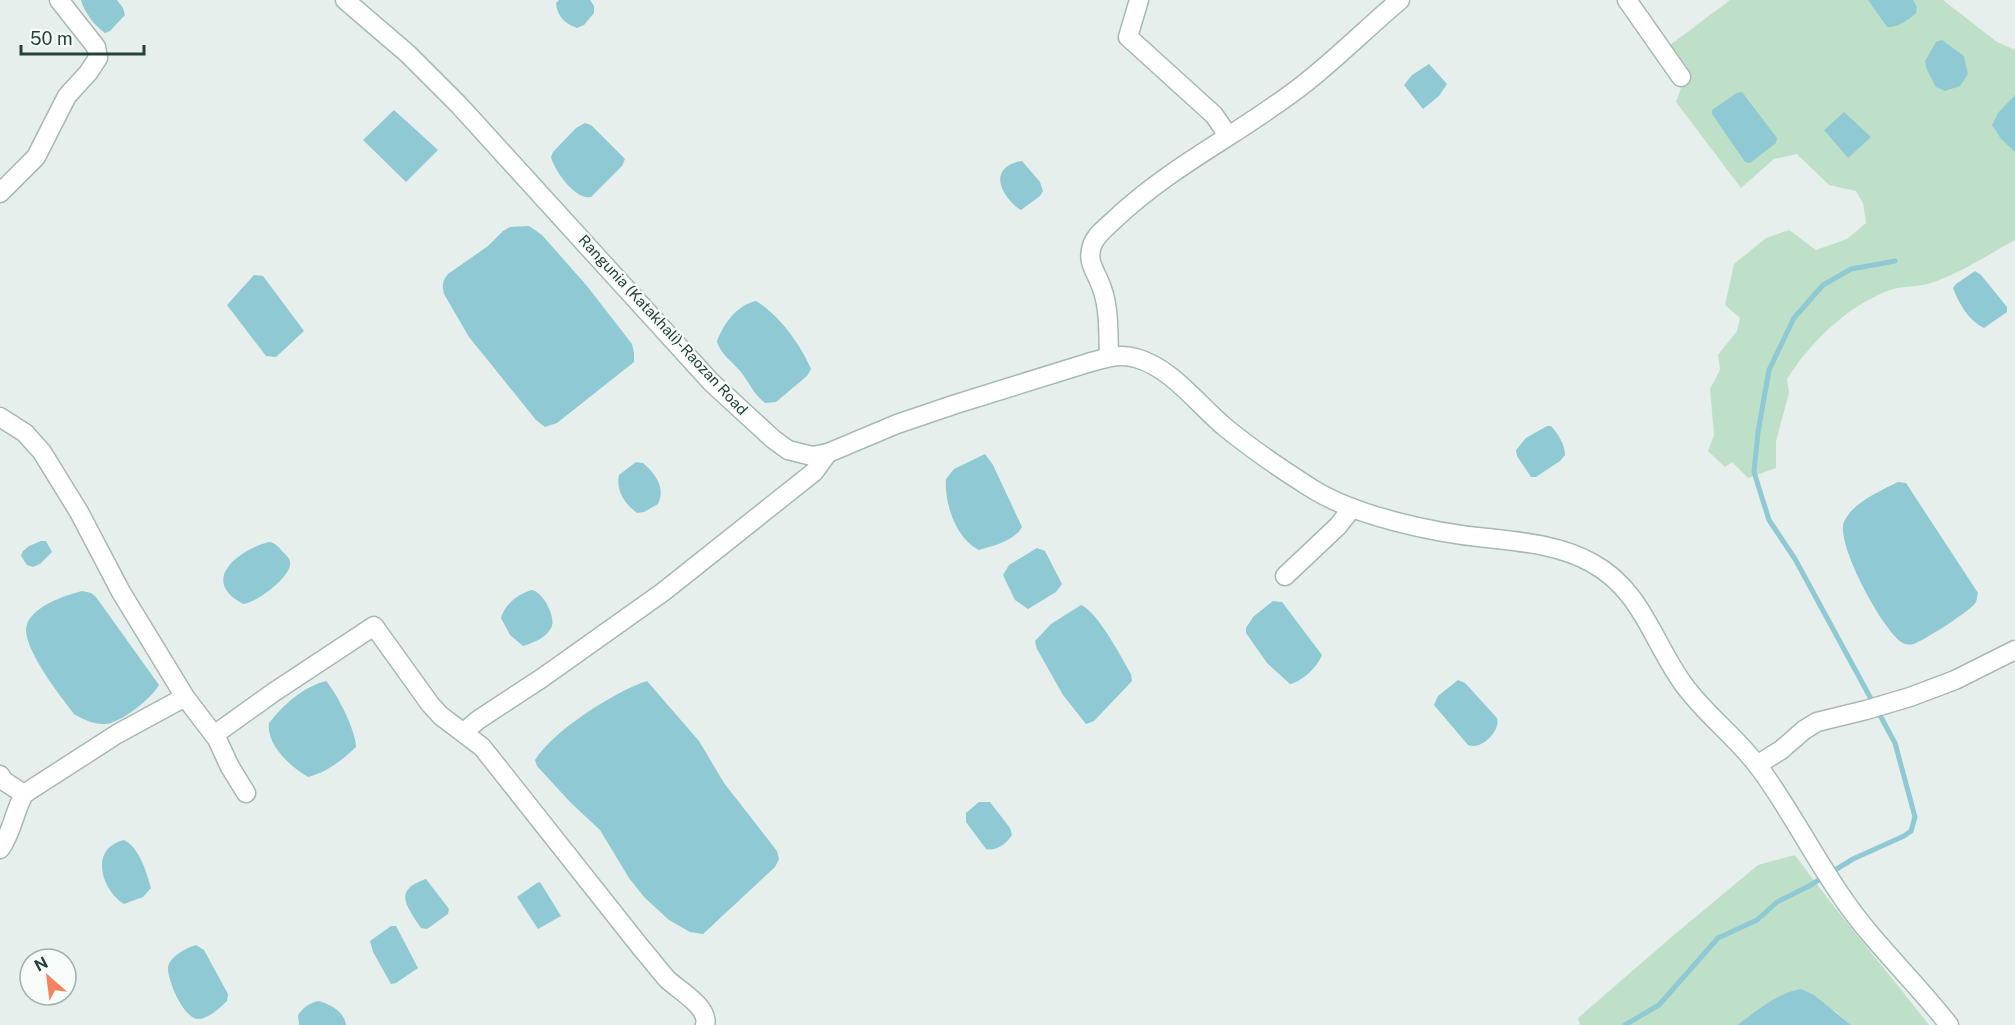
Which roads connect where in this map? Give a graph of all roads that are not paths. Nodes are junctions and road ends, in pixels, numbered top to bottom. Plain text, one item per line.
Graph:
1 (59, 0) edge
2 (345, 0) edge
3 (1139, 0) edge
4 (1400, 0) edge
5 (1627, 0) edge
6 (1681, 77) dead end
7 (1226, 136) junction
8 (0, 193) edge
9 (1110, 357) junction
10 (0, 417) edge
11 (828, 453) junction
12 (1352, 508) junction
13 (1285, 576) dead end
14 (2015, 650) edge
15 (184, 697) junction
16 (464, 732) junction
17 (214, 735) junction
18 (1757, 765) junction
19 (0, 775) edge
20 (246, 793) dead end
21 (24, 794) junction
22 (0, 849) edge
23 (705, 1025) edge
24 (1949, 1025) edge

1 - 8 street
2 - 11 street, Rangunia (Katakhali)-Raozan Road
3 - 7 street
4 - 7 street
5 - 6 street
7 - 9 street
9 - 11 street, Rangunia (Katakhali)-Raozan Road
9 - 12 street, Rangunia (Katakhali)-Raozan Road
10 - 15 street
11 - 16 street
12 - 13 street
12 - 18 street, Rangunia (Katakhali)-Raozan Road
14 - 18 street
15 - 17 street
15 - 21 street
16 - 17 street
16 - 23 street
17 - 20 street
18 - 24 street, Rangunia (Katakhali)-Raozan Road
19 - 21 street
21 - 22 street

